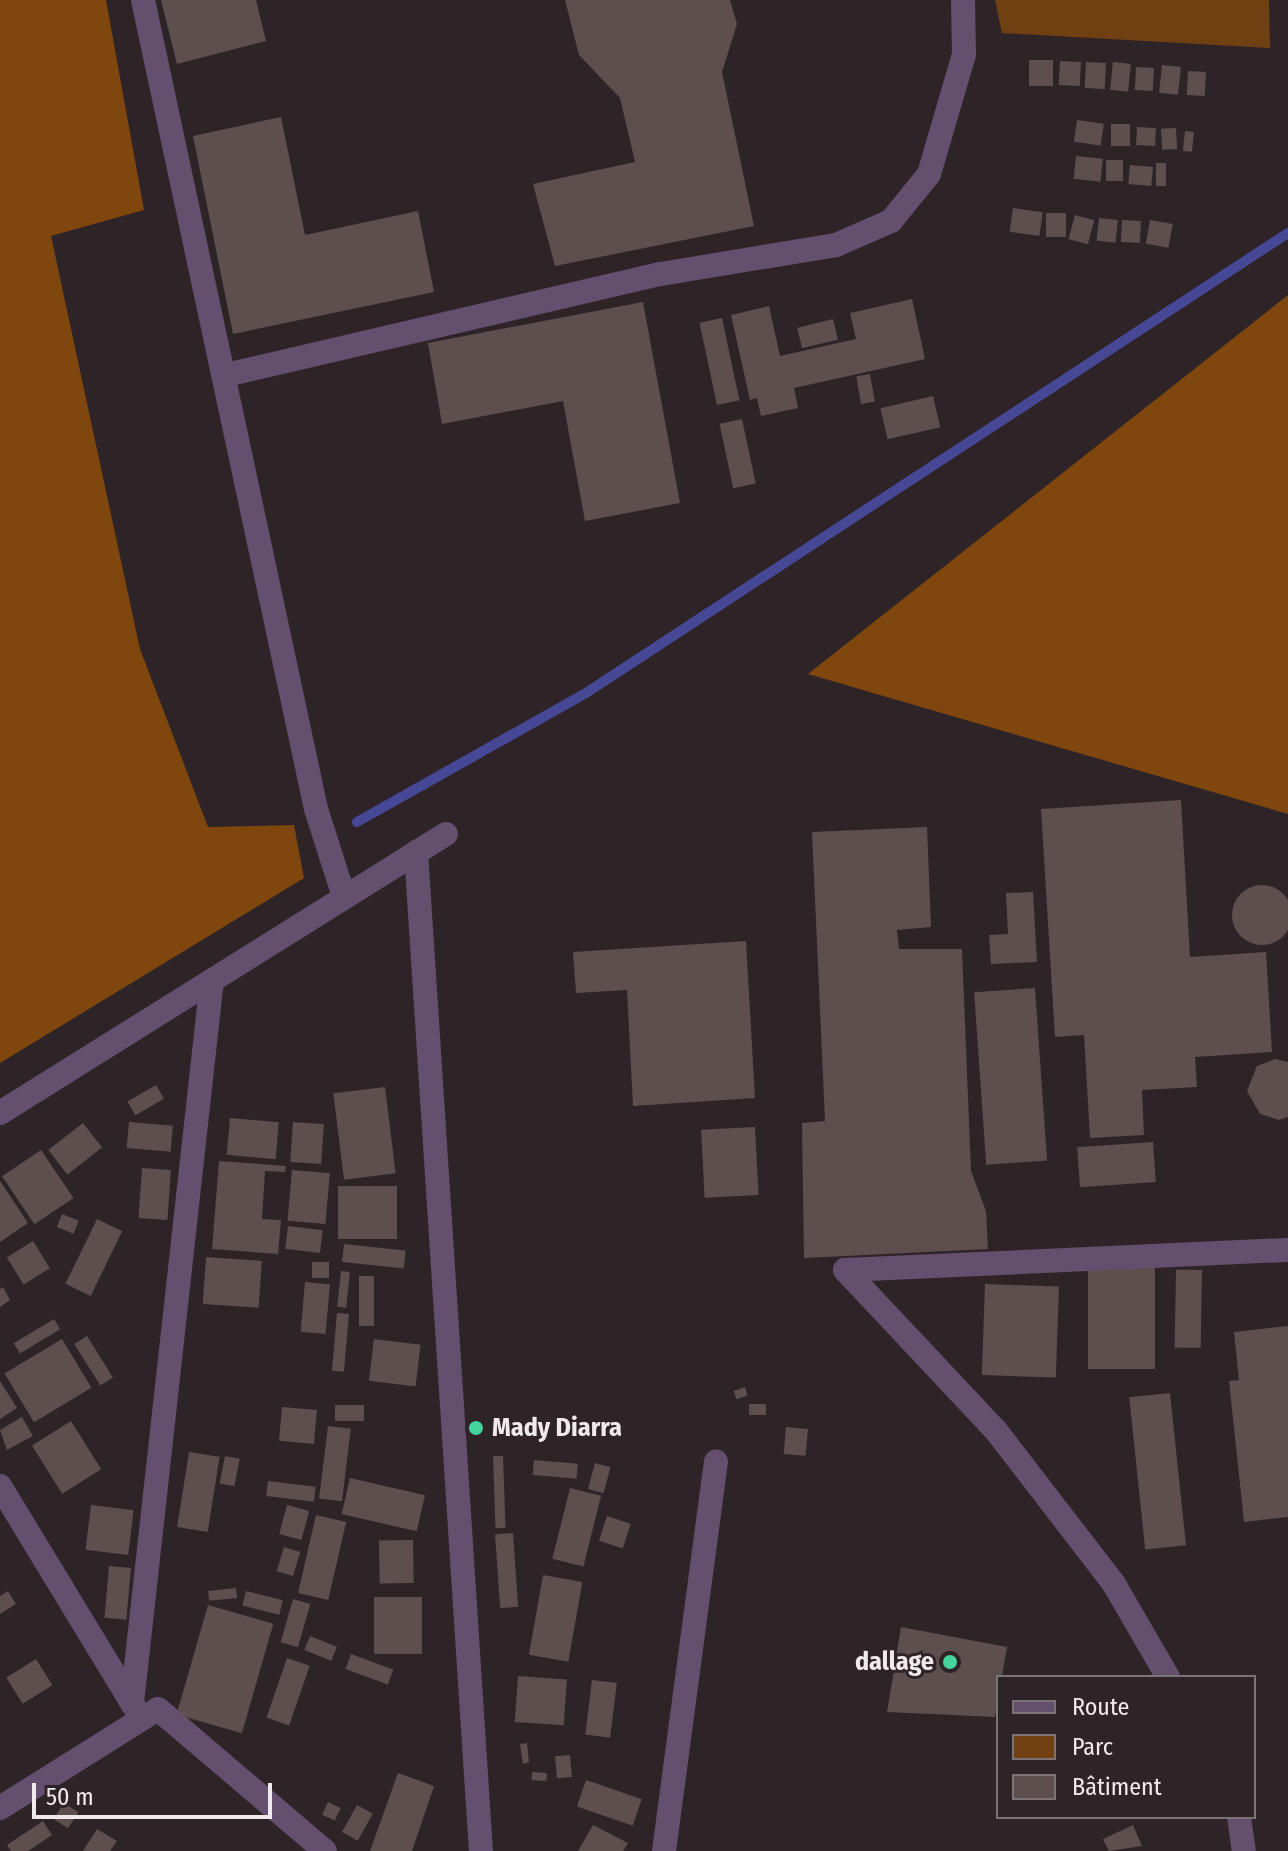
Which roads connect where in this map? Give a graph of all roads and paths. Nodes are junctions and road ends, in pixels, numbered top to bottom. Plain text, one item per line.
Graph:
1 (143, 0) edge
2 (963, 0) edge
3 (226, 375) junction
4 (446, 834) dead end
5 (416, 852) junction
6 (344, 897) junction
7 (212, 980) junction
8 (0, 1113) edge
9 (1288, 1250) edge
10 (716, 1461) dead end
11 (0, 1486) edge
12 (1167, 1675) edge
13 (137, 1711) junction
14 (0, 1808) edge
15 (1239, 1819) edge
16 (325, 1851) edge
17 (481, 1851) edge
18 (664, 1851) edge
19 (1244, 1851) edge

1 - 3 street
2 - 3 street
3 - 6 street
4 - 5 street
5 - 6 street
5 - 17 street
6 - 7 street
7 - 8 street
7 - 13 street
9 - 12 street
10 - 18 street
11 - 13 street
13 - 14 street
13 - 16 street
15 - 19 street

